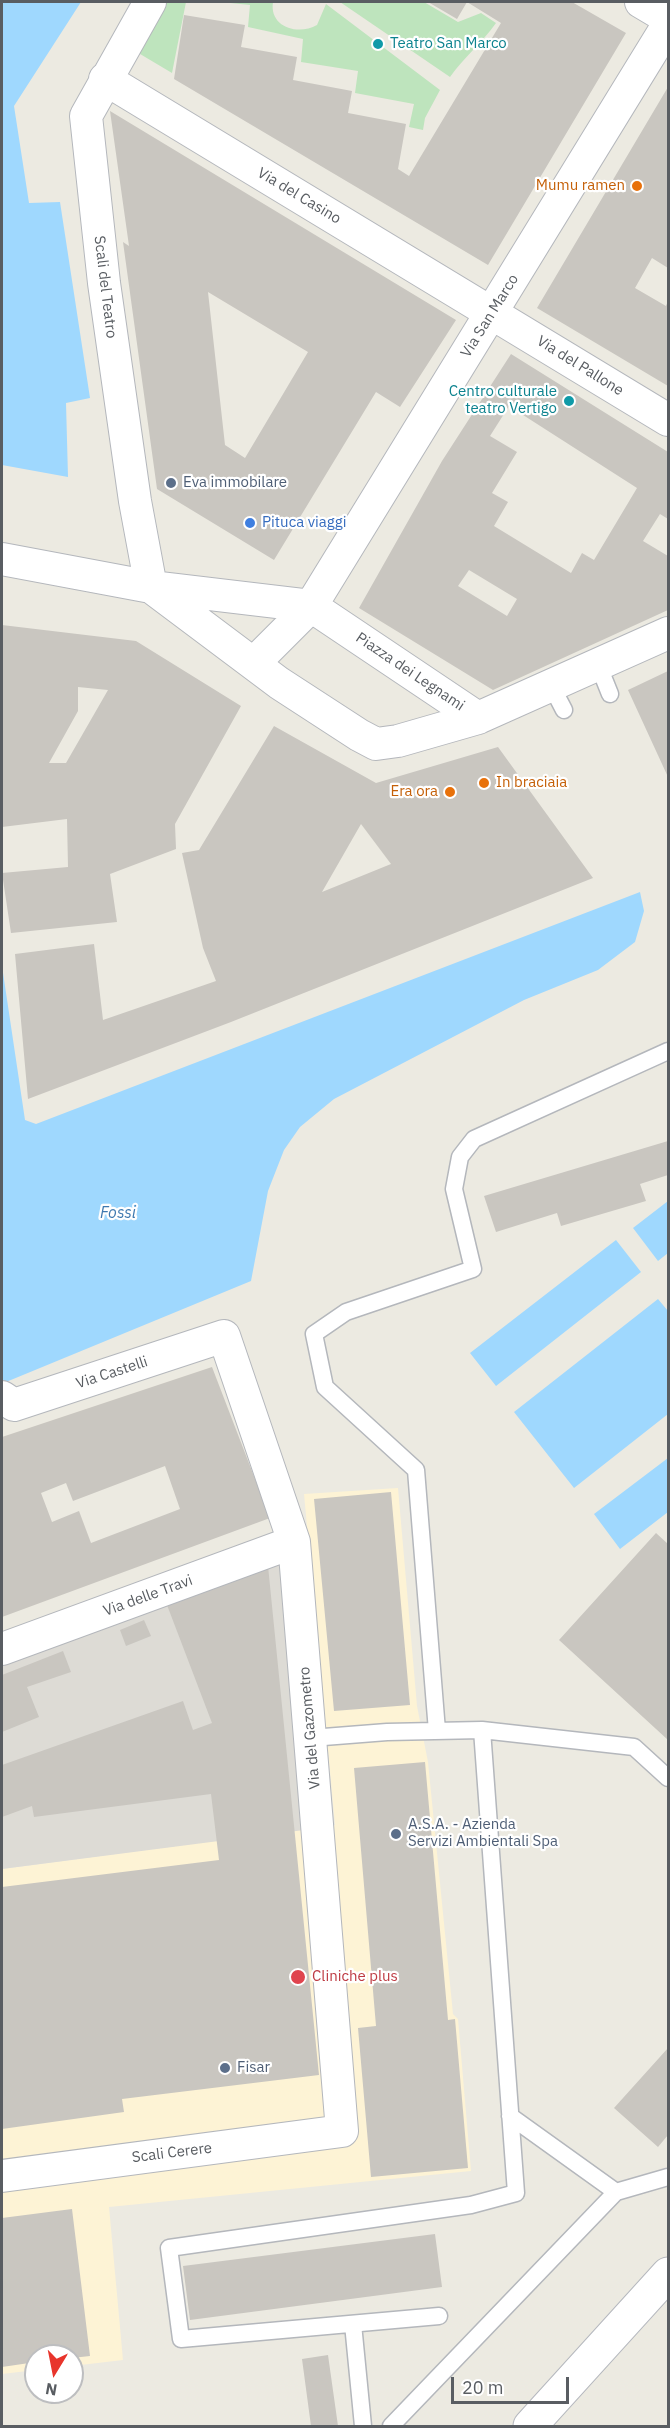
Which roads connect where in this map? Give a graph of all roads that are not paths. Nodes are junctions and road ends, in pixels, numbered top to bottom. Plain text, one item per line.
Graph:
1 (150, 2) edge
2 (641, 2) edge
3 (669, 18) edge
4 (669, 25) edge
5 (105, 79) junction
6 (492, 312) junction
7 (669, 420) edge
8 (2, 559) edge
9 (151, 587) junction
10 (311, 606) junction
11 (669, 633) edge
12 (254, 663) junction
13 (598, 664) junction
14 (610, 694) dead end
15 (478, 718) junction
16 (669, 1051) edge
17 (224, 1336) joint
18 (6, 1403) edge
19 (294, 1542) junction
20 (2, 1649) edge
21 (482, 1730) junction
22 (437, 1731) junction
23 (311, 1738) junction
24 (669, 1778) edge
25 (510, 2116) junction
26 (342, 2131) joint
27 (2, 2176) edge
28 (669, 2176) edge
29 (616, 2192) junction
30 (669, 2274) edge
31 (439, 2316) dead end
32 (353, 2324) junction
33 (363, 2427) edge
34 (391, 2427) edge
35 (530, 2427) edge

1 - 5 street, Scali del Teatro
2 - 3 street
4 - 6 street, Via San Marco
5 - 6 street, Via del Casino
5 - 9 street, Scali del Teatro
6 - 7 street, Via del Pallone
6 - 10 street, Via San Marco
8 - 9 street, Piazza dei Legnami
9 - 10 street, Piazza dei Legnami
9 - 12 street, Piazza dei Legnami
10 - 12 street
10 - 15 street, Piazza dei Legnami
11 - 13 street
12 - 15 street, Piazza dei Legnami
13 - 14 lane
13 - 15 street
16 - 22 lane
17 - 18 street, Via Castelli
17 - 19 street, Via del Gazometro
19 - 20 street, Via delle Travi
19 - 23 street, Via del Gazometro
21 - 22 lane
21 - 24 lane
21 - 25 lane
22 - 23 lane
23 - 26 street, Via del Gazometro
25 - 29 lane
25 - 32 lane
26 - 27 street, Scali Cerere
28 - 29 lane
29 - 34 lane
30 - 35 main road
31 - 32 lane
32 - 33 lane

